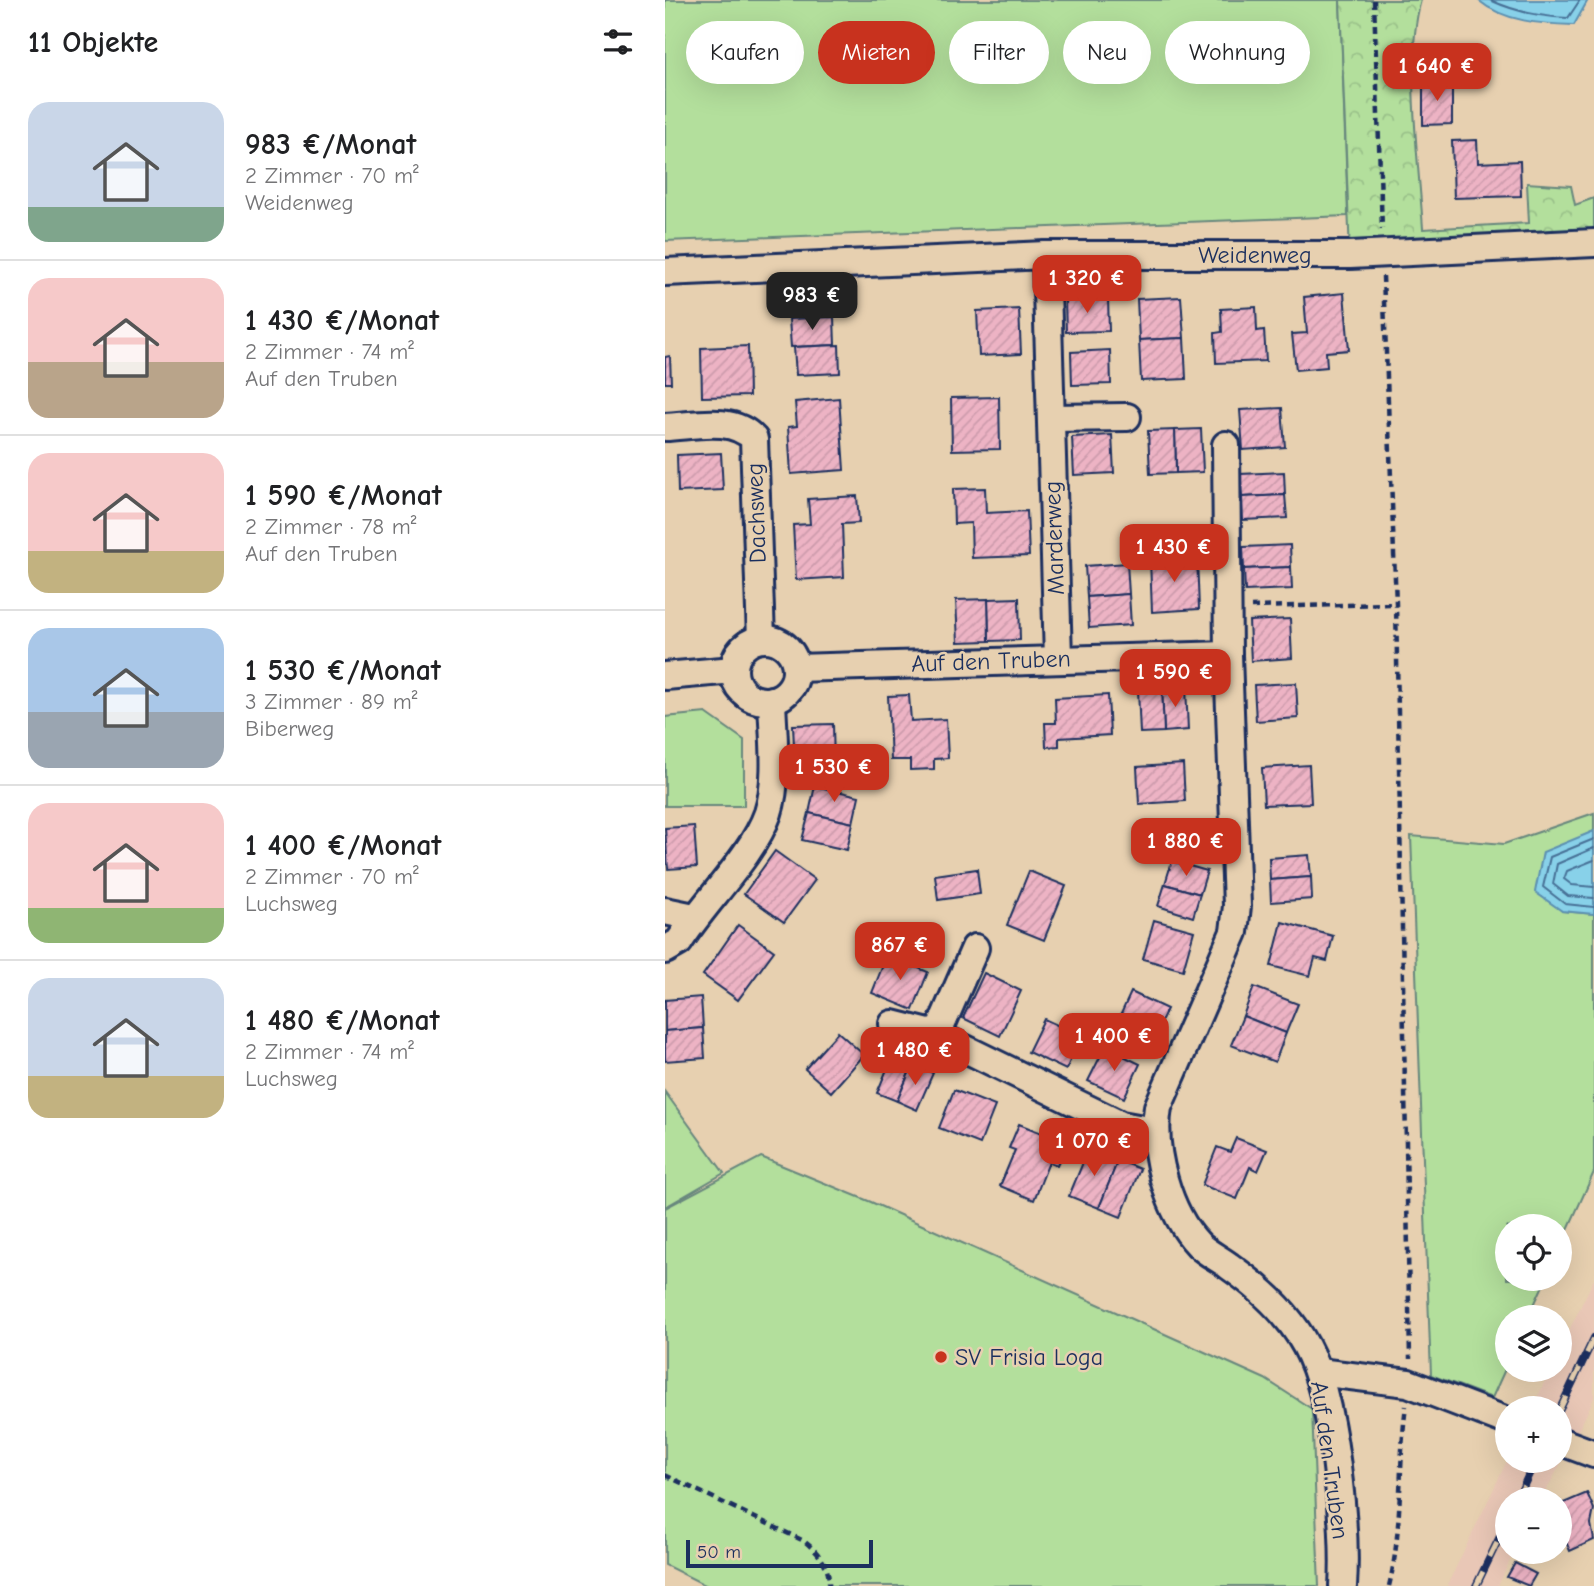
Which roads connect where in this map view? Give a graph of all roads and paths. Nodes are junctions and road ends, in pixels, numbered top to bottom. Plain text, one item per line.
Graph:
1 (1374, 0) edge
2 (1594, 243) edge
3 (1380, 254) junction
4 (1045, 256) junction
5 (665, 272) edge
6 (1127, 416) dead end
7 (1051, 418) junction
8 (665, 428) edge
9 (1226, 445) dead end
10 (1396, 604) junction
11 (1229, 608) junction
12 (761, 639) junction
13 (1227, 655) junction
14 (1058, 658) junction
15 (796, 668) junction
16 (734, 670) junction
17 (665, 676) edge
18 (772, 700) junction
19 (665, 911) edge
20 (694, 917) junction
21 (975, 948) dead end
22 (665, 950) edge
23 (893, 1024) dead end
24 (937, 1035) junction
25 (1154, 1131) junction
26 (1318, 1372) junction
27 (1408, 1383) junction
28 (1495, 1416) edge
29 (1572, 1446) edge
30 (1594, 1454) edge
31 (665, 1475) edge
32 (829, 1586) edge
33 (1343, 1586) edge
34 (1389, 1586) edge

1 - 3 path
2 - 3 street, Weidenweg
3 - 4 street, Weidenweg
3 - 10 path
4 - 5 street, Weidenweg
4 - 7 street, Marderweg
6 - 7 street
7 - 14 street, Marderweg
8 - 12 street, Dachsweg
9 - 11 street, Auf den Truben
10 - 11 path
10 - 27 path
11 - 13 street, Auf den Truben
12 - 15 street
12 - 16 street
13 - 14 street, Auf den Truben
13 - 25 street, Auf den Truben
14 - 15 street, Auf den Truben
15 - 18 street
16 - 17 street
16 - 18 street
18 - 20 street
19 - 20 street
20 - 22 street
21 - 24 street
23 - 24 street
24 - 25 street
25 - 26 street, Auf den Truben
26 - 27 street
26 - 33 street, Auf den Truben
27 - 28 street
27 - 34 path
29 - 30 street
31 - 32 path

